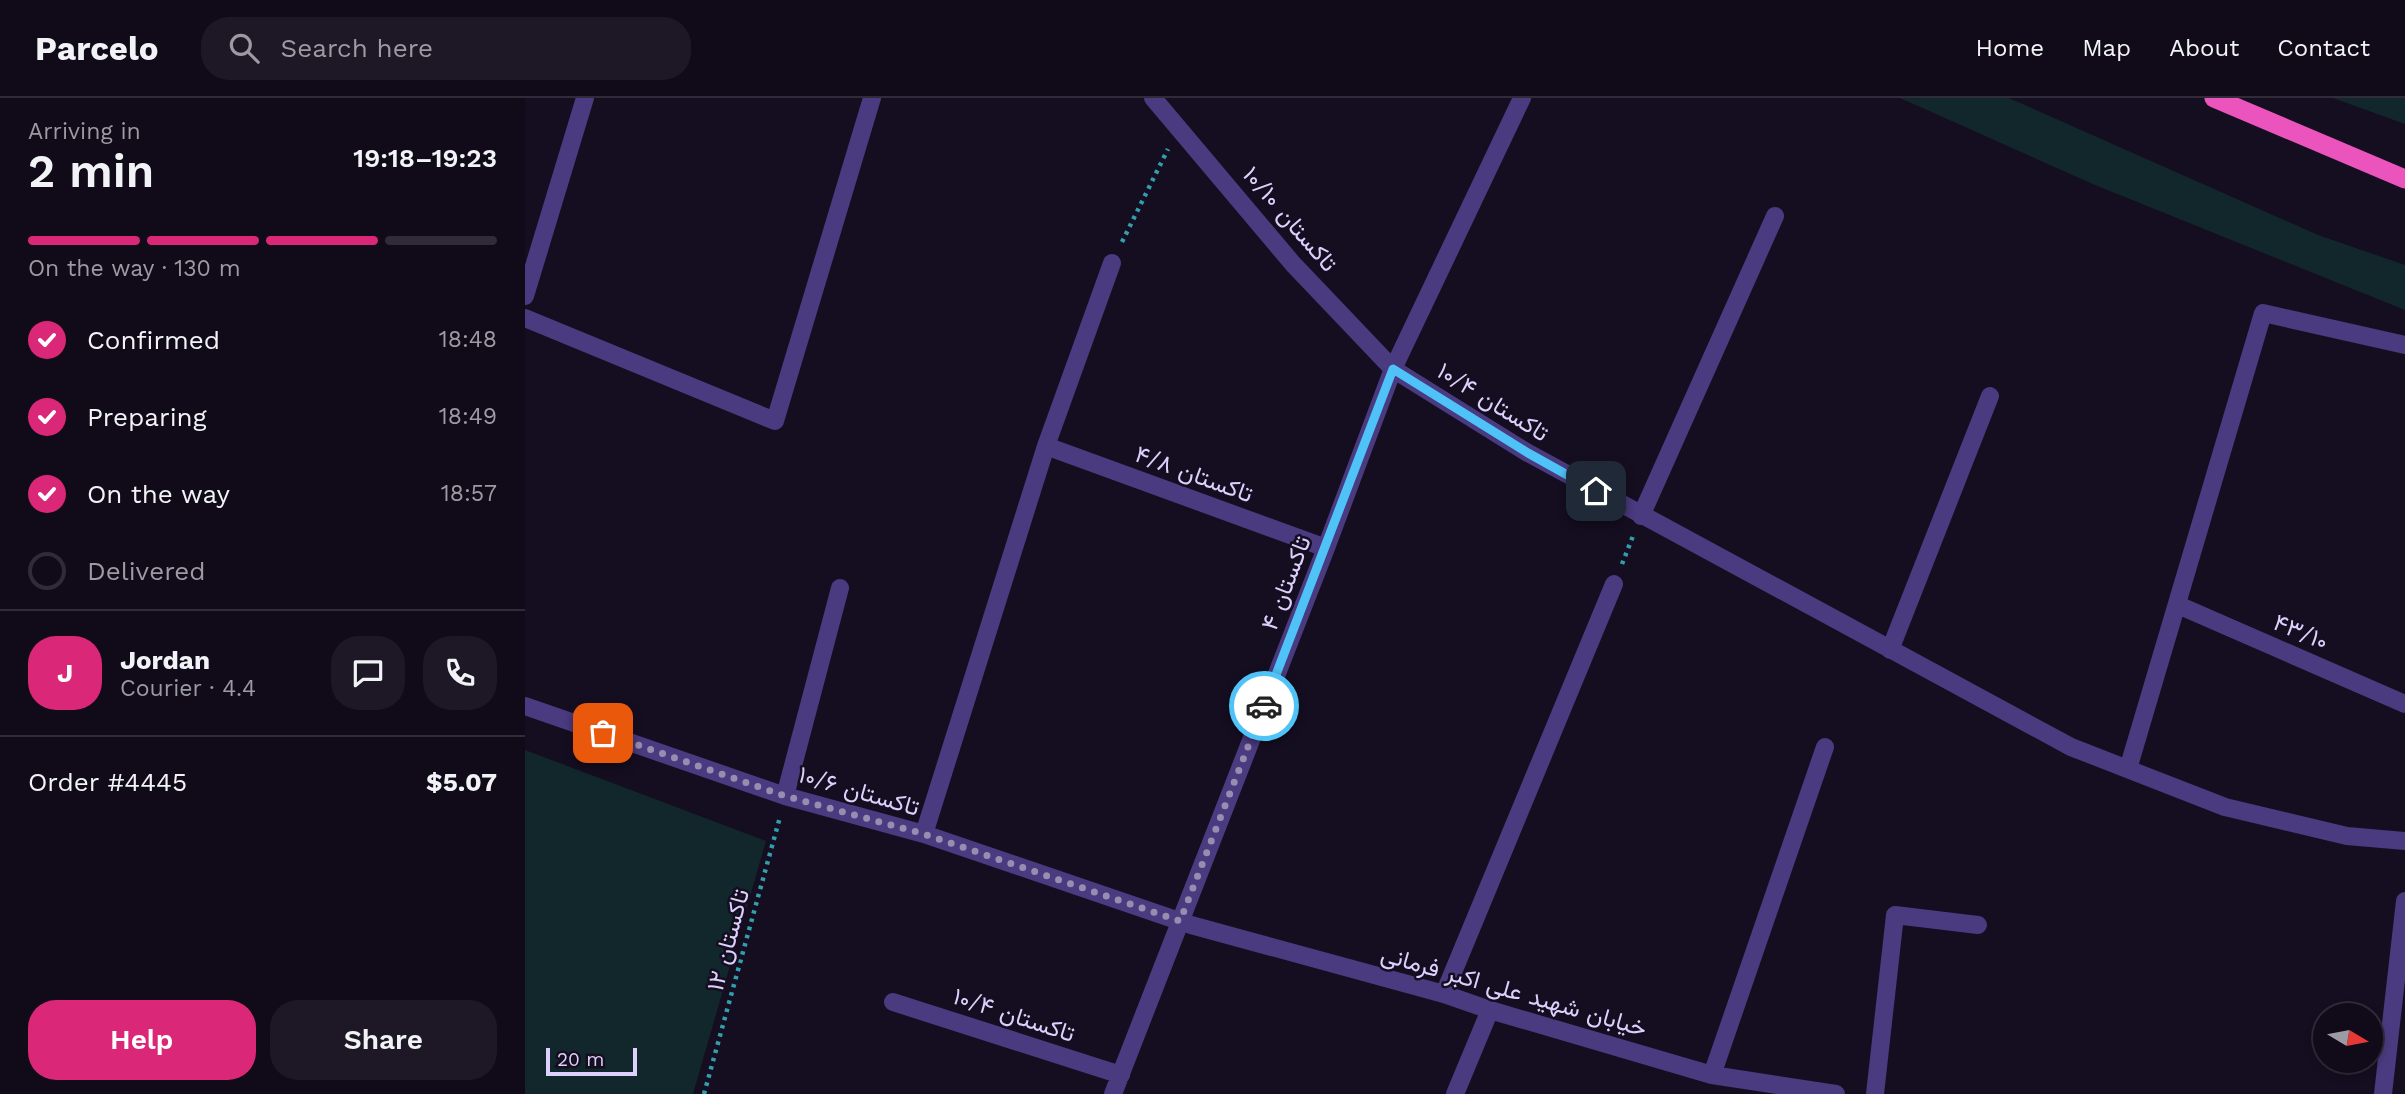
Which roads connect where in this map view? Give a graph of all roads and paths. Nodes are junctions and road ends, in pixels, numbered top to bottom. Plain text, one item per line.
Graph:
1 (585, 98) edge
2 (872, 98) edge
3 (1153, 98) edge
4 (1522, 98) edge
5 (2214, 98) edge
6 (1179, 126) junction
7 (2405, 179) edge
8 (1775, 216) dead end
9 (1112, 263) joint
10 (525, 296) edge
11 (525, 318) edge
12 (2405, 345) edge
13 (1393, 369) junction
14 (1990, 396) dead end
15 (1046, 446) junction
16 (1641, 516) junction
17 (1326, 548) junction
18 (1613, 584) joint
19 (840, 588) dead end
20 (2178, 605) junction
21 (1890, 650) junction
22 (2405, 704) edge
23 (525, 706) edge
24 (1825, 747) dead end
25 (2128, 769) junction
26 (785, 796) junction
27 (924, 834) junction
28 (2405, 841) edge
29 (2404, 913) edge
30 (1180, 921) junction
31 (1978, 925) dead end
32 (1444, 994) junction
33 (893, 1002) dead end
34 (1490, 1010) junction
35 (1121, 1075) junction
36 (1712, 1075) junction
37 (704, 1094) edge
38 (1113, 1094) edge
39 (1455, 1094) edge
40 (1836, 1094) edge
41 (1875, 1094) edge
42 (2383, 1094) edge

1 - 10 street
2 - 11 street
3 - 6 street, تاکستان ۱۰/۱۰
4 - 13 street, تاکستان ۴
5 - 7 highway
6 - 9 path
6 - 13 street, تاکستان ۱۰/۱۰
8 - 16 street
9 - 15 street
12 - 20 street
13 - 16 street, تاکستان ۱۰/۴
13 - 17 street, تاکستان ۴
14 - 21 street
15 - 17 street, تاکستان ۴/۸
15 - 27 street
16 - 18 path
16 - 21 street, تاکستان ۱۰/۴
17 - 30 street, تاکستان ۴
18 - 32 street
19 - 26 street
20 - 22 street, ۴۳/۱۰
20 - 25 street
21 - 25 street, تاکستان ۱۰/۴
23 - 26 street, تاکستان ۱۰/۶
24 - 36 street
25 - 28 street, تاکستان ۱۰/۴
26 - 27 street, تاکستان ۱۰/۶
26 - 37 path, تاکستان ۱۲
27 - 30 street, تاکستان ۱۰/۶
29 - 42 street
30 - 32 street, خیابان شهید علی اکبر فرمانی
30 - 35 street, تاکستان ۴
31 - 41 street
32 - 34 street, خیابان شهید علی اکبر فرمانی
33 - 35 street, تاکستان ۱۰/۴
34 - 36 street, خیابان شهید علی اکبر فرمانی
34 - 39 street
35 - 38 street, تاکستان ۴
36 - 40 street, خیابان شهید علی اکبر فرمانی

